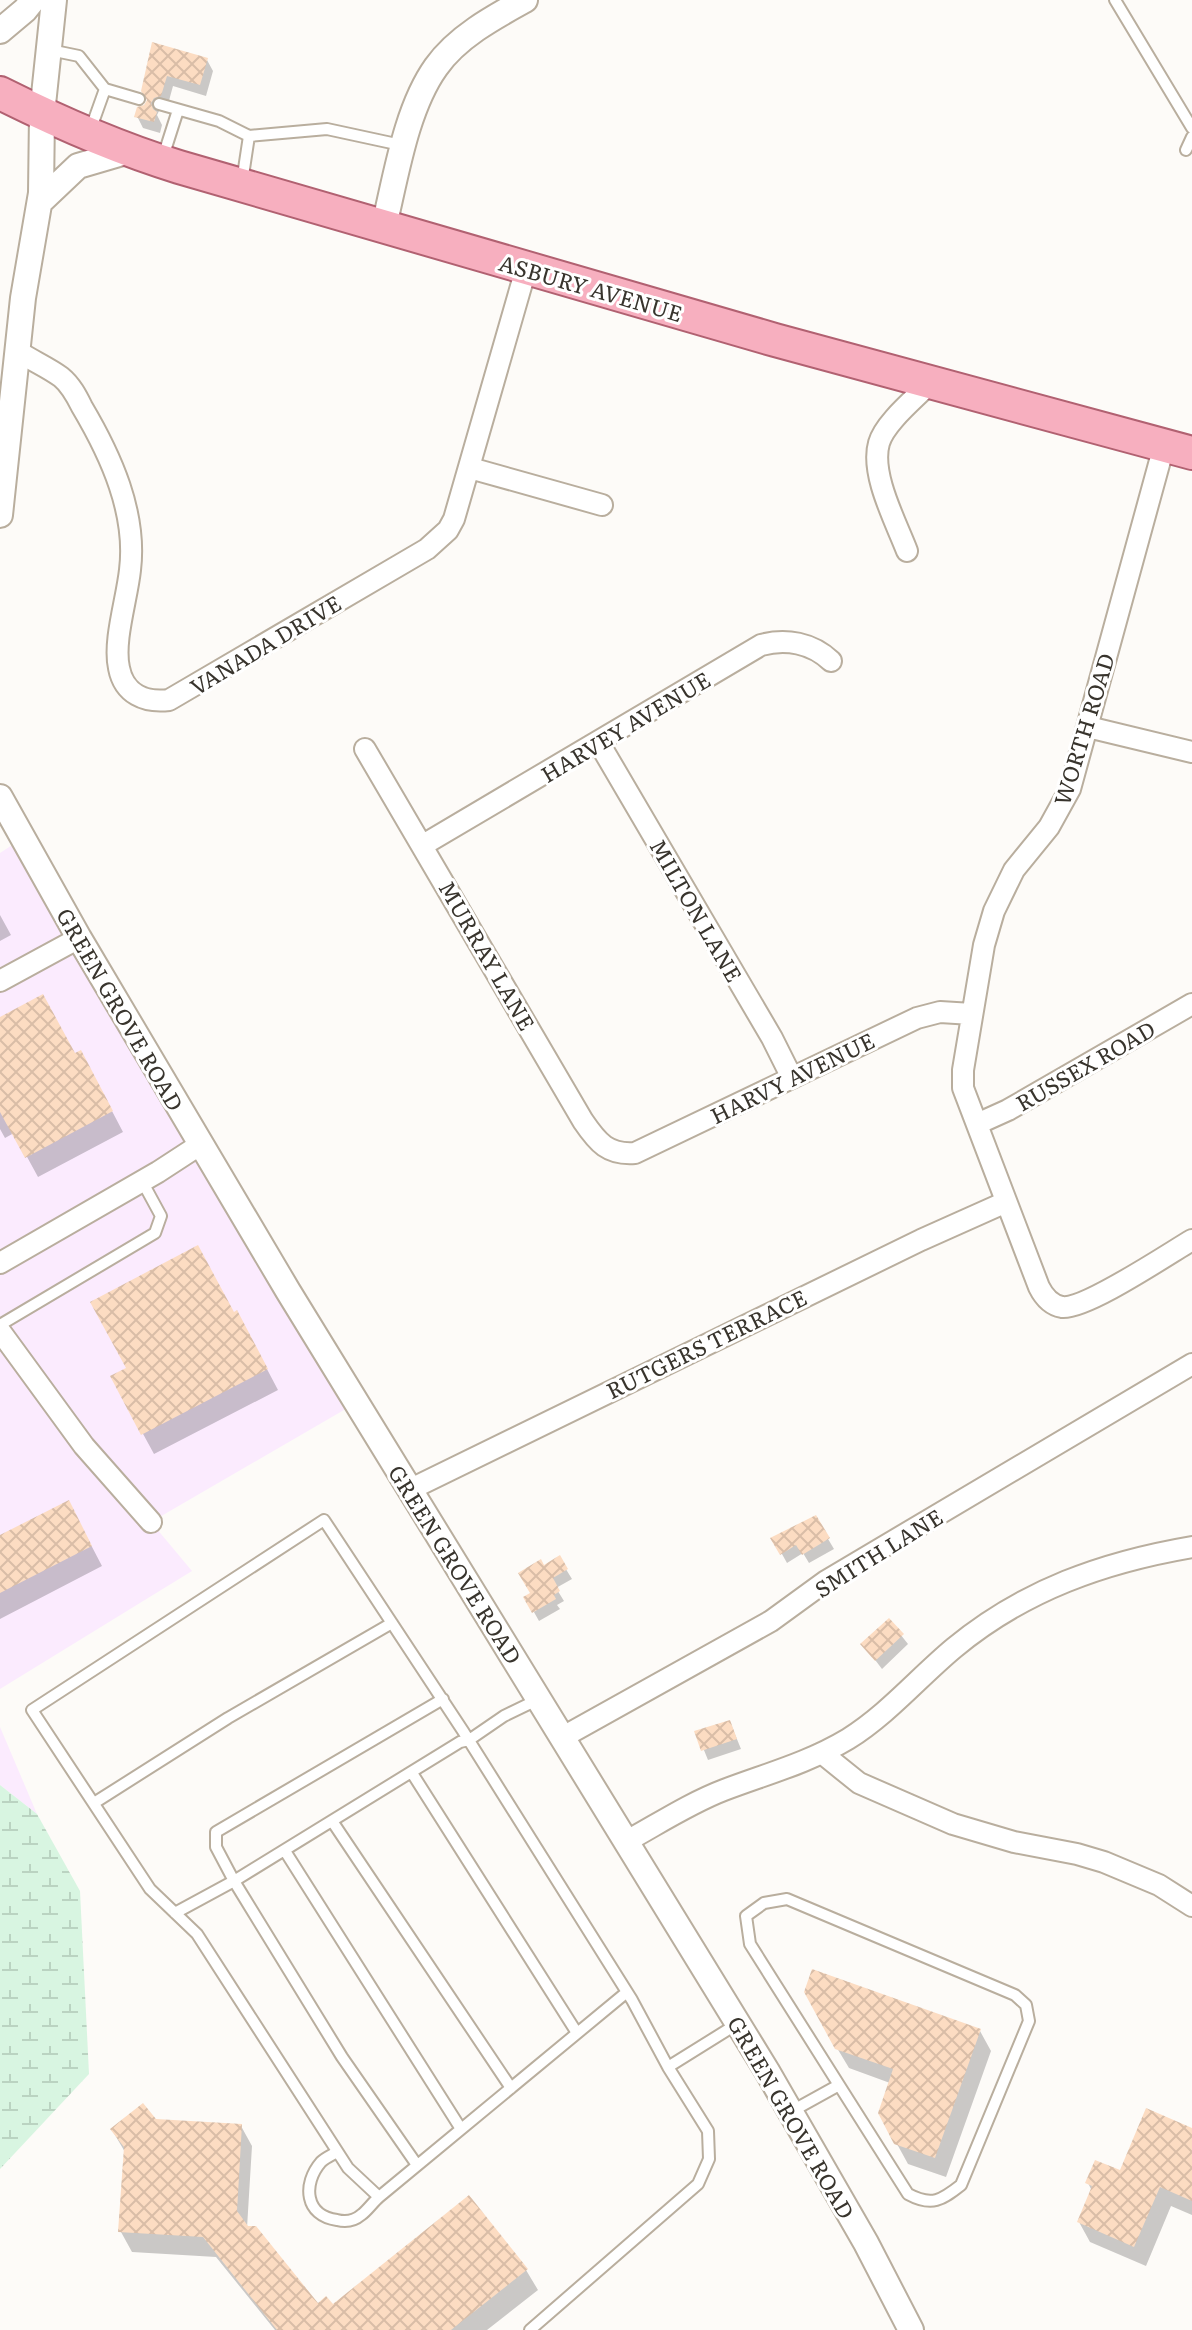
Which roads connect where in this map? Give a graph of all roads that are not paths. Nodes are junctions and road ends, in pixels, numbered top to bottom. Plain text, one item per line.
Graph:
1 (33, 0) edge
2 (54, 0) edge
3 (525, 0) edge
4 (1115, 0) edge
5 (0, 31) edge
6 (48, 50) junction
7 (105, 89) junction
8 (0, 93) edge
9 (139, 99) dead end
10 (159, 104) dead end
11 (178, 110) junction
12 (42, 114) junction
13 (1192, 128) edge
14 (89, 134) junction
15 (249, 136) junction
16 (1192, 137) edge
17 (403, 146) junction
18 (1186, 150) dead end
19 (129, 151) junction
20 (161, 162) junction
21 (241, 185) junction
22 (40, 202) junction
23 (384, 226) junction
24 (526, 269) junction
25 (15, 358) junction
26 (932, 381) junction
27 (1178, 450) edge
28 (470, 468) junction
29 (602, 505) dead end
30 (0, 515) edge
31 (907, 551) dead end
32 (831, 661) dead end
33 (1088, 727) junction
34 (599, 743) junction
35 (365, 749) dead end
36 (1192, 752) edge
37 (0, 797) edge
38 (423, 845) junction
39 (79, 938) junction
40 (0, 981) edge
41 (1192, 1004) edge
42 (972, 1014) junction
43 (792, 1078) junction
44 (977, 1124) junction
45 (201, 1144) junction
46 (616, 1153) joint
47 (142, 1181) junction
48 (1006, 1202) junction
49 (1192, 1240) edge
50 (0, 1263) edge
51 (0, 1328) edge
52 (1192, 1364) edge
53 (409, 1490) junction
54 (151, 1522) dead end
55 (1192, 1547) edge
56 (392, 1623) junction
57 (443, 1699) junction
58 (539, 1699) junction
59 (563, 1737) junction
60 (469, 1740) junction
61 (823, 1754) junction
62 (412, 1773) junction
63 (94, 1803) junction
64 (332, 1821) junction
65 (627, 1841) junction
66 (285, 1851) junction
67 (234, 1881) junction
68 (1192, 1906) edge
69 (175, 1913) junction
70 (627, 1992) junction
71 (737, 2023) junction
72 (577, 2033) junction
73 (668, 2067) junction
74 (839, 2085) junction
75 (511, 2088) junction
76 (791, 2112) junction
77 (461, 2129) junction
78 (337, 2152) junction
79 (417, 2165) junction
80 (379, 2197) junction
81 (530, 2330) edge
82 (911, 2330) edge

1 - 5 street
2 - 6 street
3 - 17 street
4 - 13 lane
6 - 7 lane
6 - 12 street
7 - 9 lane
7 - 14 lane
8 - 12 main road, ASBURY AVENUE
10 - 11 lane
11 - 15 lane
11 - 20 lane
12 - 14 main road, ASBURY AVENUE
12 - 22 street
14 - 19 main road, ASBURY AVENUE
15 - 17 lane
15 - 21 lane
16 - 18 lane
17 - 23 street
19 - 20 main road, ASBURY AVENUE
19 - 22 street
20 - 21 main road, ASBURY AVENUE
21 - 23 main road, ASBURY AVENUE
22 - 25 street
23 - 24 main road, ASBURY AVENUE
24 - 26 main road, ASBURY AVENUE
24 - 28 street, VANADA DRIVE
25 - 28 street, VANADA DRIVE
25 - 30 street
26 - 27 main road, ASBURY AVENUE
26 - 31 street
27 - 33 street, WORTH ROAD
28 - 29 street
32 - 34 street, HARVEY AVENUE
33 - 36 street
33 - 42 street, WORTH ROAD
34 - 38 street, HARVEY AVENUE
34 - 43 street, MILTON LANE
35 - 38 street, MURRAY LANE
37 - 39 street, GREEN GROVE ROAD
38 - 46 street, MURRAY LANE
39 - 40 street
39 - 45 street, GREEN GROVE ROAD
41 - 44 street, RUSSEX ROAD
42 - 43 street, HARVY AVENUE
42 - 44 street, WORTH ROAD
43 - 46 street, HARVY AVENUE
44 - 48 street, WORTH ROAD
45 - 47 street
45 - 53 street, GREEN GROVE ROAD
47 - 50 street
47 - 51 lane
48 - 49 street, WORTH ROAD
48 - 53 street, RUTGERS TERRACE
51 - 54 street
52 - 59 street, SMITH LANE
53 - 58 street, GREEN GROVE ROAD
55 - 61 street
56 - 57 lane
56 - 63 lane
56 - 63 lane
57 - 60 lane
57 - 67 lane
58 - 59 street, GREEN GROVE ROAD
58 - 60 lane
59 - 65 street, GREEN GROVE ROAD
60 - 62 lane
60 - 70 lane
61 - 65 street
61 - 68 street
62 - 64 lane
62 - 72 lane
63 - 69 lane
64 - 66 lane
64 - 75 lane
65 - 71 street, GREEN GROVE ROAD
66 - 67 lane
66 - 77 lane
67 - 69 lane
67 - 79 lane
69 - 78 lane
70 - 72 lane
70 - 73 lane
71 - 73 lane
71 - 76 street, GREEN GROVE ROAD
72 - 75 lane
73 - 81 lane
74 - 74 lane
74 - 76 lane
75 - 77 lane
76 - 82 street, GREEN GROVE ROAD
77 - 79 lane
78 - 80 lane
78 - 80 lane
79 - 80 lane

